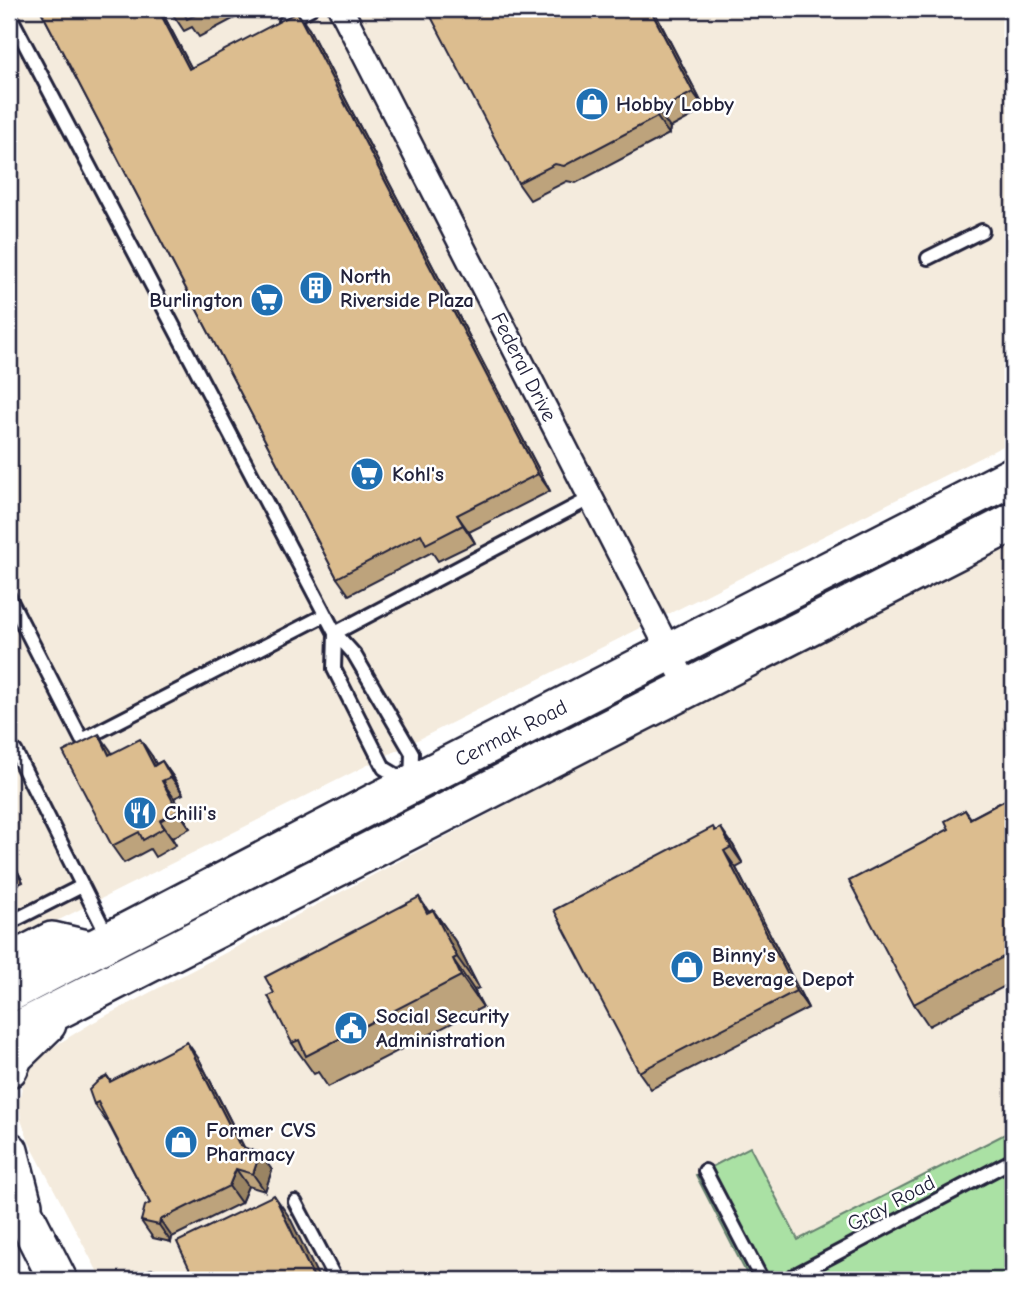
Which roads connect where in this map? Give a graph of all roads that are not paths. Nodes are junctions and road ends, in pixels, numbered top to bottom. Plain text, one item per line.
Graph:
1 (310, 9) edge
2 (341, 9) edge
3 (9, 14) edge
4 (276, 27) edge
5 (982, 231) dead end
6 (928, 258) dead end
7 (1013, 475) edge
8 (591, 498) junction
9 (1013, 522) edge
10 (9, 597) edge
11 (325, 615) junction
12 (335, 633) junction
13 (669, 651) junction
14 (688, 688) junction
15 (15, 751) dead end
16 (411, 784) junction
17 (82, 886) junction
18 (9, 923) edge
19 (100, 945) junction
20 (9, 963) edge
21 (9, 993) edge
22 (75, 1002) junction
23 (9, 1035) edge
24 (9, 1068) edge
25 (9, 1151) edge
26 (1013, 1160) edge
27 (705, 1171) dead end
28 (9, 1184) edge
29 (295, 1202) dead end
30 (26, 1217) junction
31 (58, 1280) edge
32 (335, 1280) edge
33 (762, 1280) edge
34 (786, 1280) edge

1 - 4 lane
2 - 8 street, Federal Drive
3 - 11 lane
5 - 6 lane
7 - 13 main road, Cermak Road
8 - 12 lane
8 - 13 street, Federal Drive
9 - 14 main road, Cermak Road
10 - 11 lane
11 - 12 lane
12 - 16 lane
12 - 16 lane
13 - 14 street, Federal Drive
13 - 16 main road, Cermak Road
14 - 22 main road, Cermak Road
15 - 17 lane
16 - 19 main road, Cermak Road
17 - 18 lane
17 - 19 lane
19 - 20 main road
19 - 21 main road, Cermak Road
22 - 23 main road, Cermak Road
22 - 24 main road
25 - 30 main road
26 - 34 lane, Gray Road
27 - 33 lane
28 - 30 main road
29 - 32 lane
30 - 31 main road

